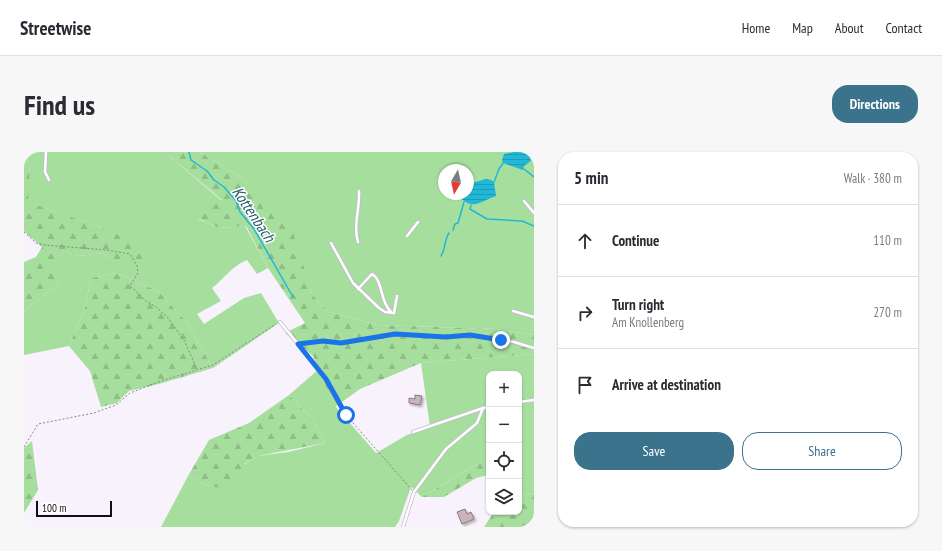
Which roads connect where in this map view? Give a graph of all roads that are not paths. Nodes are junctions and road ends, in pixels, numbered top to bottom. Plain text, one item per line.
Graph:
1 (46, 152) edge
2 (49, 180) dead end
3 (359, 191) dead end
4 (524, 201) dead end
5 (534, 213) edge
6 (418, 222) dead end
7 (407, 236) dead end
8 (358, 242) dead end
9 (331, 243) dead end
10 (358, 289) junction
11 (397, 296) dead end
12 (513, 311) dead end
13 (392, 313) junction
14 (534, 317) edge
15 (280, 322) road end
16 (534, 348) edge
17 (534, 400) edge
18 (522, 402) edge
19 (483, 408) junction
20 (486, 408) edge
21 (413, 432) dead end
22 (402, 527) edge

1 - 2 lane
3 - 8 lane
4 - 5 lane
6 - 7 lane
9 - 10 lane
10 - 13 lane
10 - 13 lane
11 - 13 lane
12 - 14 lane
15 - 16 lane
17 - 18 lane
19 - 20 lane
19 - 21 lane
19 - 22 lane

